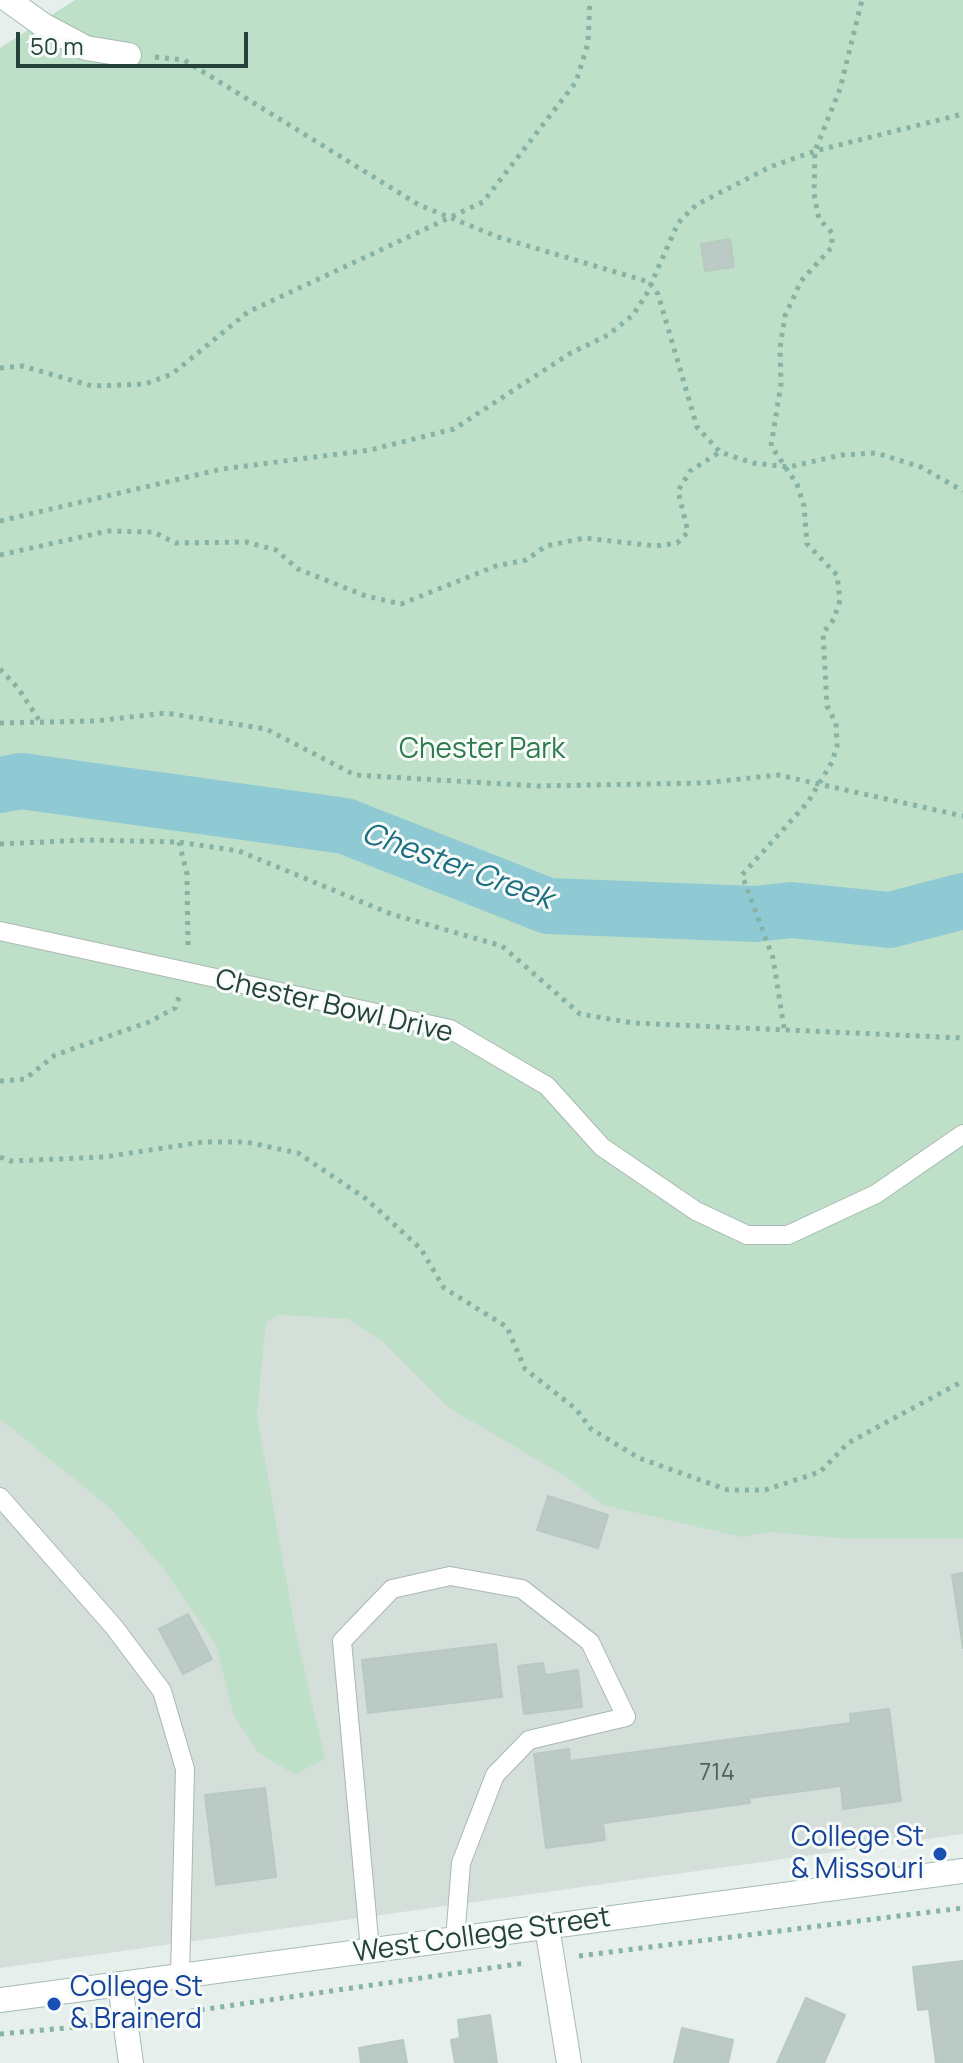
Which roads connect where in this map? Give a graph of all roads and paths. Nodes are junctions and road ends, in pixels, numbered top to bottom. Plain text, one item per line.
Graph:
1 (8, 0) edge
2 (590, 0) edge
3 (862, 0) edge
4 (129, 55) joint
5 (963, 114) edge
6 (815, 151) junction
7 (448, 217) junction
8 (649, 282) junction
9 (0, 368) edge
10 (720, 452) junction
11 (783, 466) junction
12 (963, 491) edge
13 (0, 521) edge
14 (0, 555) edge
15 (0, 669) edge
16 (39, 720) junction
17 (0, 723) edge
18 (817, 783) junction
19 (963, 816) edge
20 (179, 842) junction
21 (0, 844) edge
22 (187, 924) dead end
23 (0, 931) edge
24 (189, 973) junction
25 (784, 1028) junction
26 (963, 1038) edge
27 (0, 1081) edge
28 (963, 1134) edge
29 (0, 1157) edge
30 (963, 1381) edge
31 (0, 1497) edge
32 (963, 1871) edge
33 (547, 1927) junction
34 (455, 1940) junction
35 (370, 1950) junction
36 (180, 1976) junction
37 (120, 1984) junction
38 (0, 2000) edge
39 (125, 2020) junction
40 (0, 2034) edge
41 (131, 2063) edge
42 (569, 2063) edge

1 - 4 street
2 - 7 path
3 - 6 path
4 - 7 path
5 - 6 path
6 - 8 path
6 - 11 path
7 - 8 path
7 - 9 path
8 - 10 path
8 - 13 path
10 - 11 path
10 - 14 path
11 - 12 path
11 - 18 path
15 - 16 path
16 - 17 path
16 - 18 path
18 - 19 path
18 - 25 path
20 - 21 path
20 - 22 path
20 - 25 path
23 - 24 lane, Chester Bowl Drive
24 - 27 path
24 - 28 lane, Chester Bowl Drive
25 - 26 path
29 - 30 path
31 - 36 lane
32 - 33 street, West College Street
33 - 34 street, West College Street
33 - 42 street
34 - 35 street, West College Street
34 - 35 lane
35 - 36 street, West College Street
36 - 37 street, West College Street
37 - 38 street, West College Street
37 - 39 street
39 - 40 path
39 - 41 street

